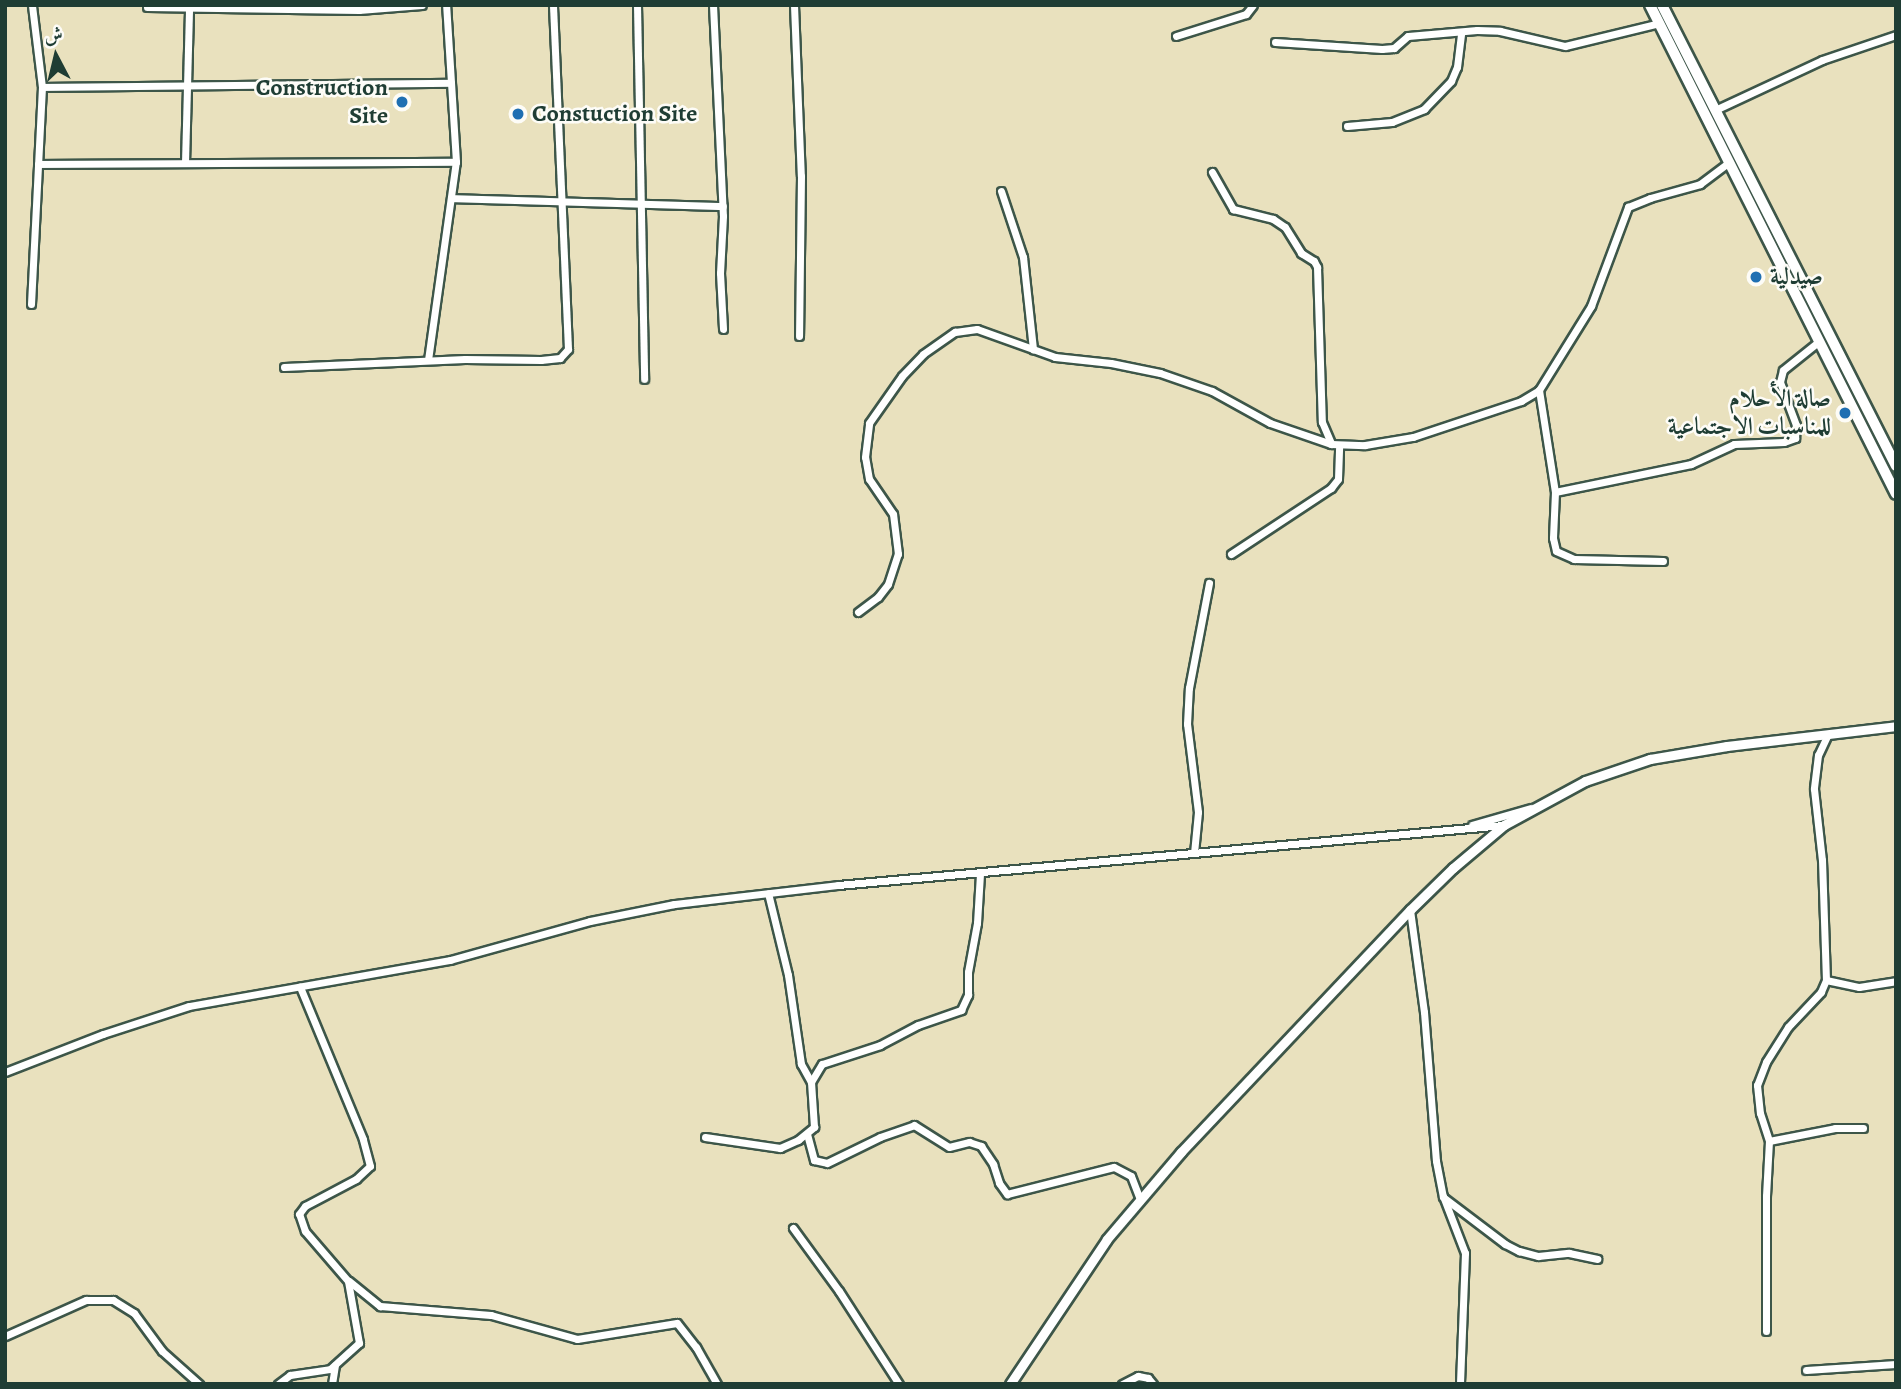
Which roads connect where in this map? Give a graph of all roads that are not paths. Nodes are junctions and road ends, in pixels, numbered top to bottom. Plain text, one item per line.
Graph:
1 (32, 5) edge
2 (422, 5) edge
3 (446, 5) edge
4 (553, 5) edge
5 (637, 5) edge
6 (713, 5) edge
7 (794, 5) edge
8 (1254, 5) edge
9 (1650, 5) edge
10 (1662, 5) edge
11 (189, 7) edge
12 (147, 8) dead end
13 (1659, 23) junction
14 (1461, 32) junction
15 (1896, 35) edge
16 (1176, 36) dead end
17 (1275, 42) dead end
18 (451, 83) junction
19 (187, 86) junction
20 (41, 87) junction
21 (1715, 110) junction
22 (1347, 126) dead end
23 (456, 162) junction
24 (185, 163) junction
25 (1728, 163) junction
26 (38, 164) junction
27 (1212, 172) dead end
28 (1001, 191) dead end
29 (451, 198) junction
30 (563, 200) junction
31 (643, 204) junction
32 (723, 206) junction
33 (31, 304) dead end
34 (723, 329) dead end
35 (799, 337) dead end
36 (1818, 342) junction
37 (1033, 349) junction
38 (428, 360) junction
39 (284, 367) dead end
40 (644, 379) dead end
41 (1539, 390) junction
42 (1335, 445) junction
43 (1896, 466) edge
44 (1555, 492) junction
45 (1896, 495) edge
46 (1231, 554) dead end
47 (1663, 561) dead end
48 (1209, 583) dead end
49 (858, 612) dead end
50 (1896, 726) edge
51 (1828, 734) junction
52 (1531, 808) junction
53 (1504, 825) junction
54 (1468, 827) junction
55 (1194, 853) junction
56 (980, 874) junction
57 (768, 892) junction
58 (1410, 910) junction
59 (1826, 980) junction
60 (1896, 981) edge
61 (300, 987) junction
62 (5, 1072) edge
63 (811, 1082) junction
64 (1863, 1128) dead end
65 (807, 1134) junction
66 (705, 1137) dead end
67 (1769, 1141) junction
68 (1443, 1196) junction
69 (1140, 1199) junction
70 (793, 1228) dead end
71 (1597, 1259) dead end
72 (348, 1281) junction
73 (1766, 1331) dead end
74 (5, 1336) edge
75 (1896, 1364) edge
76 (335, 1365) junction
77 (1806, 1370) dead end
78 (199, 1384) edge
79 (278, 1384) edge
80 (332, 1384) edge
81 (717, 1384) edge
82 (898, 1384) edge
83 (1010, 1384) edge
84 (1122, 1384) edge
85 (1153, 1384) edge
86 (1460, 1384) edge

1 - 20 street
2 - 11 street
3 - 18 street
4 - 30 street
5 - 31 street
6 - 32 street
7 - 35 street
8 - 16 street
9 - 13 main road
10 - 21 main road
11 - 12 street
11 - 19 street
13 - 14 street
13 - 25 main road
14 - 17 street
14 - 22 street
15 - 21 street
18 - 19 street
18 - 23 street
19 - 20 street
19 - 24 street
20 - 26 street
21 - 43 main road
23 - 24 street
23 - 29 street
24 - 26 street
25 - 36 main road
25 - 41 street
26 - 33 street
27 - 42 street
28 - 37 street
29 - 30 street
29 - 38 street
30 - 31 street
30 - 38 street
31 - 32 street
31 - 40 street
32 - 34 street
36 - 44 street
36 - 45 main road
37 - 42 street
37 - 49 street
38 - 39 street
41 - 42 street
41 - 44 street
42 - 46 street
44 - 47 street
48 - 55 street
50 - 51 street
51 - 52 street
51 - 59 street
52 - 53 street
52 - 54 street
53 - 54 street
53 - 58 street
54 - 55 street
55 - 56 street
56 - 57 street
56 - 63 street
57 - 61 street
57 - 63 street
58 - 68 street
58 - 69 street
59 - 60 street
59 - 67 street
61 - 62 street
61 - 72 street
63 - 65 street
64 - 67 street
65 - 66 street
65 - 69 street
67 - 73 street
68 - 71 street
68 - 86 street
69 - 83 street
70 - 82 street
72 - 76 street
72 - 81 street
74 - 78 street
75 - 77 street
76 - 79 street
76 - 80 street
84 - 85 street

